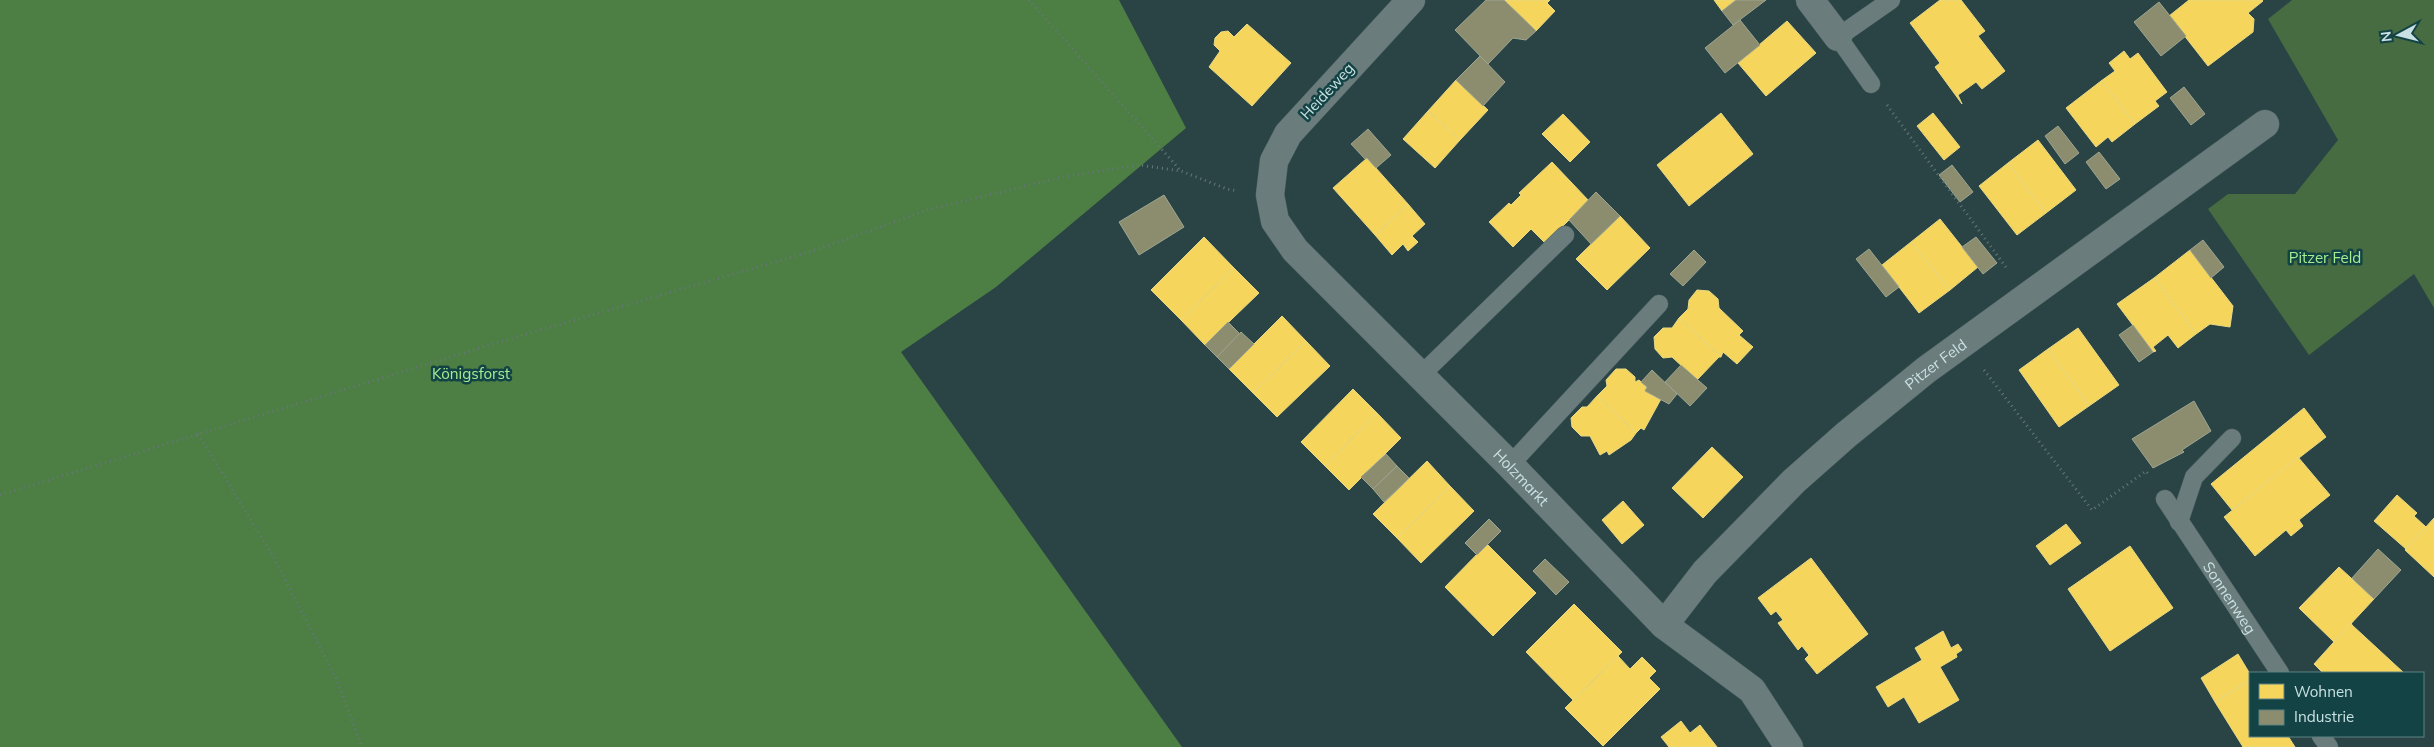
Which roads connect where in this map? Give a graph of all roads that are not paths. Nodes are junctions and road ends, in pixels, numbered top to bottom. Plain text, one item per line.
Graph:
1 (1411, 0) edge
2 (1810, 0) edge
3 (1891, 0) edge
4 (1838, 37) junction
5 (1872, 84) road end
6 (2265, 124) dead end
7 (1270, 195) joint
8 (1566, 235) dead end
9 (1659, 304) dead end
10 (1421, 375) junction
11 (2232, 438) dead end
12 (1510, 464) junction
13 (2165, 499) dead end
14 (2179, 522) junction
15 (1664, 625) junction
16 (2279, 672) edge
17 (1789, 747) edge

1 - 7 street, Heideweg
2 - 4 street
3 - 4 lane
4 - 5 lane
6 - 15 street, Pitzer Feld
7 - 10 street, Holzmarkt
8 - 10 lane
9 - 12 lane
10 - 12 street, Holzmarkt
11 - 14 lane
12 - 15 street, Holzmarkt
13 - 14 lane, Sonnenweg
14 - 16 lane, Sonnenweg
15 - 17 street, Holzmarkt

